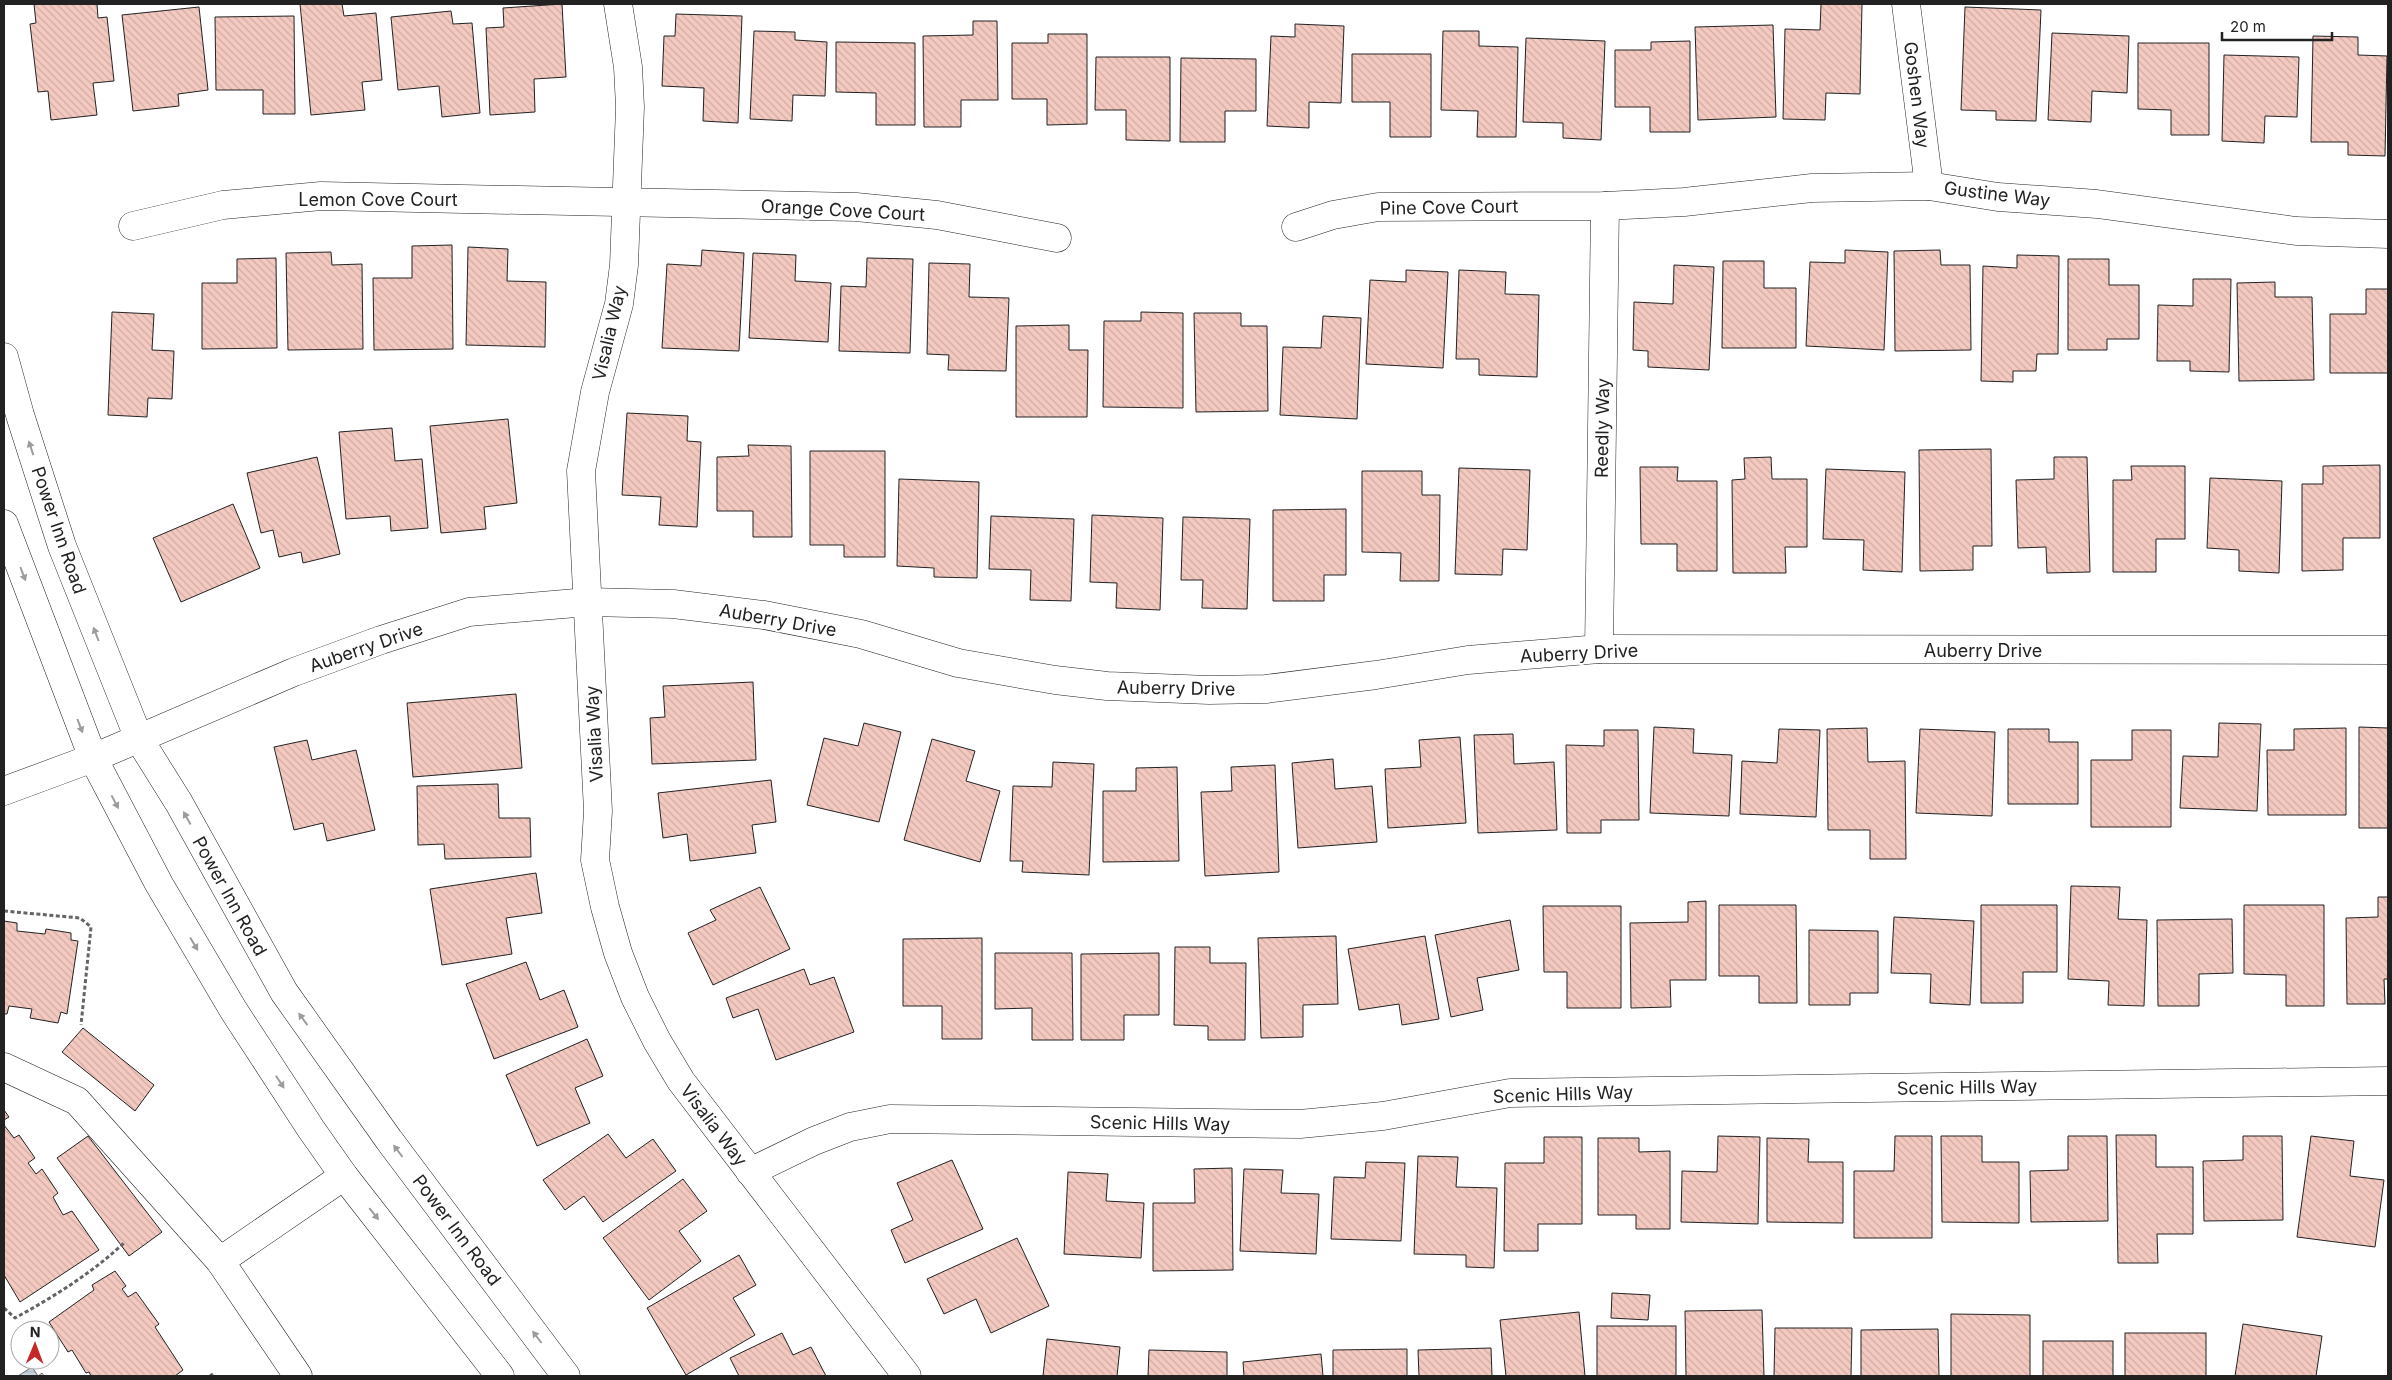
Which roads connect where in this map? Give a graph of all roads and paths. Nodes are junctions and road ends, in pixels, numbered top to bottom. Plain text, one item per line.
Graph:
1 (618, 4) edge
2 (1906, 4) edge
3 (1928, 186) junction
4 (627, 202) junction
5 (1605, 206) junction
6 (133, 226) dead end
7 (1296, 227) dead end
8 (2388, 234) edge
9 (1057, 238) dead end
10 (4, 357) edge
11 (4, 524) edge
12 (588, 602) junction
13 (1599, 649) junction
14 (2388, 650) edge
15 (139, 739) junction
16 (92, 758) junction
17 (4, 791) edge
18 (4, 911) edge
19 (81, 1025) dead end
20 (4, 1067) edge
21 (2388, 1081) edge
22 (750, 1172) junction
23 (344, 1176) junction
24 (125, 1242) dead end
25 (220, 1261) junction
26 (4, 1308) edge
27 (298, 1376) edge
28 (500, 1376) edge
29 (566, 1376) edge
30 (907, 1376) edge

1 - 4 street, Visalia Way
2 - 3 street, Goshen Way
3 - 5 street, Gustine Way
3 - 8 street, Gustine Way
4 - 6 street, Lemon Cove Court
4 - 9 street, Orange Cove Court
4 - 12 street, Visalia Way
5 - 7 street, Pine Cove Court
5 - 13 street, Reedly Way
15 -> 10 street, Power Inn Road
11 -> 16 street
12 - 13 street, Auberry Drive
12 - 15 street, Auberry Drive
12 - 22 street, Visalia Way
13 - 14 street, Auberry Drive
15 - 16 street, Auberry Drive
29 -> 15 street, Power Inn Road
16 - 17 street, Auberry Drive
16 -> 23 street
18 - 19 path
20 - 25 street
21 - 22 street, Scenic Hills Way
22 - 30 street, Visalia Way
23 - 25 street
23 -> 28 street
24 - 26 path
25 - 27 street

